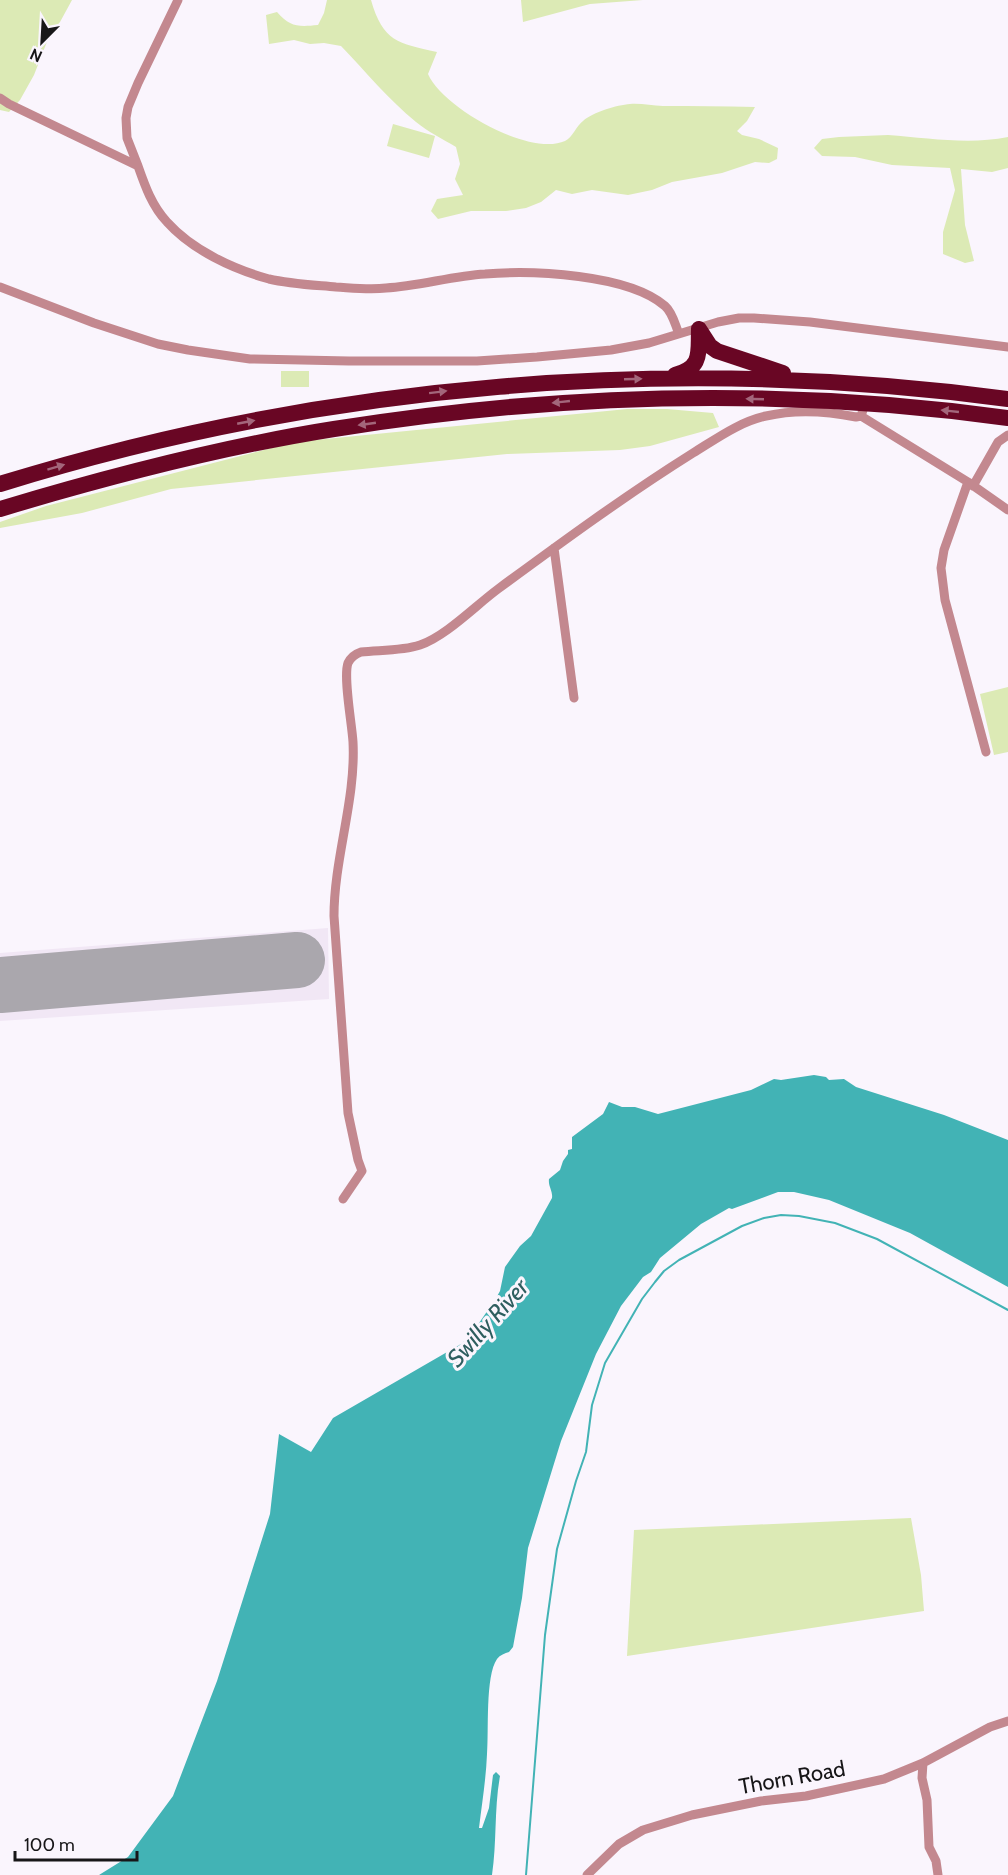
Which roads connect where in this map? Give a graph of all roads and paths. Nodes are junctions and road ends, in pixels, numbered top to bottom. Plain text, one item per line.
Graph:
1 (178, 0) edge
2 (0, 98) edge
3 (138, 166) junction
4 (0, 287) edge
5 (699, 329) junction
6 (679, 334) junction
7 (1008, 347) edge
8 (666, 378) junction
9 (801, 380) junction
10 (1008, 399) edge
11 (863, 410) junction
12 (1008, 418) edge
13 (1008, 435) edge
14 (0, 484) edge
15 (970, 484) junction
16 (0, 509) edge
17 (1008, 510) edge
18 (554, 548) junction
19 (574, 698) dead end
20 (986, 752) dead end
21 (343, 1199) dead end
22 (1008, 1720) edge
23 (923, 1763) junction
24 (587, 1875) edge
25 (938, 1875) edge

1 - 3 street
2 - 3 street
3 - 6 street
4 - 6 street
5 - 6 street
5 - 7 street
5 - 8 highway
5 - 9 highway
8 - 9 highway
14 -> 8 highway
9 - 10 highway
12 -> 11 highway
11 - 15 street
11 -> 16 highway
11 - 18 street
13 - 15 street
15 - 17 street
15 - 20 street
18 - 19 street
18 - 21 street
22 - 23 street, Thorn Road
23 - 24 street, Thorn Road
23 - 25 street

